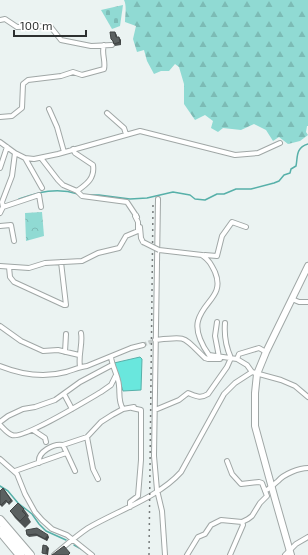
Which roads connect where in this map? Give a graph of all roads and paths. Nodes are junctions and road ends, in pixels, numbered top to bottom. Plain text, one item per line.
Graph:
1 (0, 20) edge
2 (112, 44) edge
3 (104, 45) junction
4 (50, 109) dead end
5 (108, 113) dead end
6 (0, 117) edge
7 (126, 134) junction
8 (0, 142) edge
9 (280, 143) dead end
10 (8, 147) junction
11 (73, 149) junction
12 (64, 152) junction
13 (15, 153) junction
14 (26, 158) junction
15 (41, 158) junction
16 (0, 168) edge
17 (42, 188) dead end
18 (79, 193) junction
19 (158, 199) dead end
20 (2, 204) edge
21 (41, 207) dead end
22 (0, 213) edge
23 (136, 215) junction
24 (0, 226) edge
25 (246, 227) dead end
26 (14, 242) dead end
27 (203, 256) junction
28 (61, 262) junction
29 (0, 266) edge
30 (308, 266) edge
31 (9, 267) junction
32 (292, 298) junction
33 (308, 302) edge
34 (217, 322) dead end
35 (225, 323) dead end
36 (0, 326) edge
37 (81, 333) dead end
38 (66, 334) dead end
39 (155, 340) junction
40 (143, 345) tunnel mouth
41 (65, 352) junction
42 (266, 352) junction
43 (79, 355) junction
44 (111, 357) junction
45 (220, 357) junction
46 (231, 358) junction
47 (237, 359) junction
48 (112, 365) junction
49 (0, 366) edge
50 (80, 367) junction
51 (254, 373) junction
52 (116, 375) junction
53 (64, 394) junction
54 (308, 397) edge
55 (72, 409) junction
56 (123, 409) junction
57 (155, 410) junction
58 (0, 422) edge
59 (0, 425) edge
60 (34, 430) junction
61 (87, 437) junction
62 (46, 442) dead end
63 (63, 445) junction
64 (66, 453) junction
65 (0, 459) edge
66 (228, 462) dead end
67 (39, 463) junction
68 (308, 468) edge
69 (15, 471) junction
70 (75, 471) dead end
71 (98, 479) dead end
72 (272, 488) junction
73 (157, 490) junction
74 (265, 491) junction
75 (130, 507) junction
76 (0, 520) edge
77 (242, 522) junction
78 (0, 531) edge
79 (308, 537) edge
80 (72, 540) junction
81 (290, 552) edge
82 (20, 555) edge
83 (30, 555) edge
84 (54, 555) edge
85 (92, 555) edge
86 (165, 555) edge
87 (187, 555) edge
88 (230, 555) edge
89 (285, 555) edge

1 - 3 street
2 - 3 street
3 - 6 street
4 - 12 street
5 - 7 street
7 - 9 street
7 - 11 street
8 - 10 street
10 - 13 street
10 - 16 street
11 - 12 street
11 - 18 street
12 - 15 street
13 - 14 street
13 - 20 street
14 - 15 street
14 - 17 street
15 - 18 street
18 - 23 street
19 - 39 street
20 - 21 street
20 - 22 street
23 - 27 street, bridge
23 - 28 street
24 - 26 street
25 - 27 street
27 - 45 street
28 - 31 street
28 - 31 street
29 - 31 street
30 - 32 street
32 - 33 street
32 - 42 street
34 - 45 street
35 - 46 street
36 - 41 street
37 - 43 street
38 - 41 street
39 - 45 street
39 - 57 street
40 - 44 street
41 - 43 street
42 - 47 street
42 - 51 street
43 - 50 street
44 - 48 street
44 - 50 street
45 - 46 street
46 - 47 street
46 - 57 street
47 - 51 street
48 - 52 street
48 - 53 street
49 - 50 street
51 - 54 street
51 - 72 street
51 - 73 street
52 - 55 street
52 - 56 street
53 - 55 street
53 - 58 street
55 - 60 street
56 - 61 street
56 - 75 street
57 - 73 street
59 - 60 street
60 - 62 street
61 - 63 street
61 - 71 street
63 - 64 street
63 - 67 street
64 - 67 street
64 - 70 street
65 - 69 street
66 - 74 street
67 - 69 street
68 - 72 street
69 - 80 street
72 - 74 street
72 - 81 street
73 - 75 street
73 - 86 street
74 - 77 street
75 - 80 street
76 - 83 highway
77 - 87 street
77 - 88 street
78 - 82 highway
79 - 81 street
80 - 84 street
80 - 85 street
81 - 89 street

